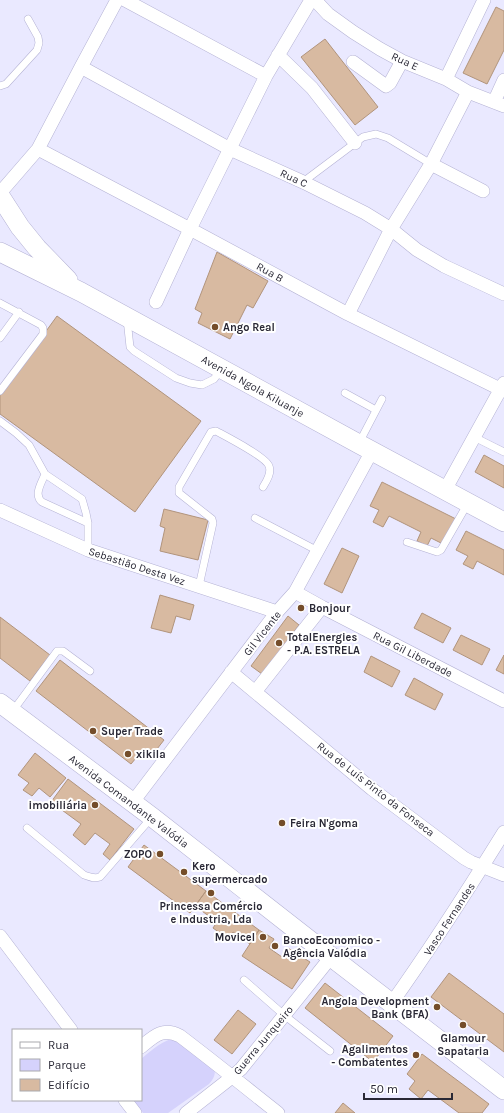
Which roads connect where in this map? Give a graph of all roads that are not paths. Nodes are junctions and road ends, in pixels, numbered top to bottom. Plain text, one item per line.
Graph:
1 (117, 0) edge
2 (125, 0) edge
3 (311, 0) edge
4 (315, 0) edge
5 (484, 0) edge
6 (28, 19) dead end
7 (278, 56) junction
8 (402, 61) junction
9 (353, 62) dead end
10 (80, 67) junction
11 (266, 76) junction
12 (446, 79) junction
13 (504, 80) edge
14 (0, 86) edge
15 (468, 92) junction
16 (499, 104) edge
17 (355, 143) junction
18 (38, 149) junction
19 (230, 149) junction
20 (431, 164) junction
21 (303, 182) junction
22 (482, 191) dead end
23 (0, 193) edge
24 (0, 196) edge
25 (5, 219) edge
26 (190, 229) junction
27 (390, 229) junction
28 (0, 252) edge
29 (81, 292) junction
30 (504, 294) edge
31 (156, 302) dead end
32 (0, 303) edge
33 (19, 312) junction
34 (348, 314) junction
35 (126, 317) junction
36 (0, 338) edge
37 (222, 369) junction
38 (503, 387) edge
39 (0, 391) edge
40 (345, 393) dead end
41 (382, 399) dead end
42 (376, 410) junction
43 (0, 421) edge
44 (474, 437) junction
45 (365, 448) junction
46 (504, 452) edge
47 (45, 474) junction
48 (263, 487) dead end
49 (445, 490) junction
50 (468, 502) junction
51 (0, 510) edge
52 (255, 518) dead end
53 (504, 522) edge
54 (88, 523) junction
55 (407, 542) dead end
56 (88, 550) junction
57 (318, 551) junction
58 (199, 586) junction
59 (295, 592) junction
60 (322, 607) junction
61 (277, 612) junction
62 (90, 671) dead end
63 (231, 672) junction
64 (255, 692) junction
65 (504, 701) edge
66 (6, 707) edge
67 (132, 803) junction
68 (152, 817) junction
69 (27, 828) dead end
70 (504, 832) edge
71 (483, 866) junction
72 (504, 874) edge
73 (0, 936) edge
74 (331, 957) junction
75 (244, 980) dead end
76 (391, 1004) junction
77 (284, 1015) junction
78 (70, 1029) edge
79 (142, 1046) edge
80 (330, 1051) dead end
81 (232, 1077) junction
82 (504, 1090) edge
83 (126, 1101) edge
84 (135, 1113) edge
85 (186, 1113) edge
86 (278, 1113) edge

1 - 10 street
2 - 11 street
3 - 7 street
4 - 8 street, Rua E
5 - 12 street
6 - 14 lane
7 - 11 street
7 - 17 street
8 - 9 street
8 - 12 street, Rua E
10 - 18 street
10 - 19 street, Rua C
11 - 19 street
12 - 15 street, Rua E
13 - 16 street
15 - 16 street, Rua E
15 - 20 street
17 - 20 lane
17 - 21 lane
18 - 23 street
18 - 26 street, Rua B
19 - 21 street, Rua C
19 - 26 street
20 - 22 street
20 - 27 street
21 - 27 street, Rua C
24 - 25 main road
25 - 29 main road
26 - 31 street
26 - 34 street, Rua B
27 - 30 street, Rua C
27 - 34 street
28 - 29 main road, Avenida Ngola Kiluanje
29 - 35 main road, Avenida Ngola Kiluanje
32 - 33 lane
33 - 36 lane
33 - 39 lane
34 - 38 street, Rua B
35 - 37 main road, Avenida Ngola Kiluanje
35 - 37 lane
37 - 45 main road, Avenida Ngola Kiluanje
38 - 44 street
40 - 42 lane
41 - 42 lane
42 - 45 lane
43 - 47 lane
44 - 46 lane
44 - 49 street
45 - 49 main road, Avenida Ngola Kiluanje
45 - 57 street, Gil Vicente
47 - 54 lane
47 - 54 lane
48 - 58 lane
49 - 50 main road, Avenida Ngola Kiluanje
50 - 53 main road, Avenida Ngola Kiluanje
50 - 55 lane
51 - 56 street, Sebastião Desta Vez
52 - 57 lane
54 - 56 lane
56 - 58 street, Sebastião Desta Vez
57 - 59 street, Gil Vicente
58 - 61 street, Sebastião Desta Vez
59 - 60 street, Rua Gil Liberdade
59 - 61 street, Gil Vicente
60 - 64 street
60 - 65 street, Rua Gil Liberdade
61 - 63 street, Gil Vicente
62 - 66 lane
63 - 64 street, Rua de Luís Pinto da Fonseca
63 - 67 street, Gil Vicente
64 - 71 street, Rua de Luís Pinto da Fonseca
66 - 67 main road, Avenida Comandante Valódia
67 - 68 main road, Avenida Comandante Valódia
68 - 69 lane
68 - 74 main road, Avenida Comandante Valódia
70 - 71 street, Vasco Fernandes
71 - 72 street, Rua de Luís Pinto da Fonseca
71 - 76 street, Vasco Fernandes
73 - 78 street
74 - 76 main road, Avenida Comandante Valódia
74 - 77 street, Guerra Junqueiro
75 - 77 lane
76 - 82 main road, Avenida Comandante Valódia
77 - 80 lane
77 - 81 street, Guerra Junqueiro
79 - 81 street
81 - 85 street, Guerra Junqueiro
81 - 86 street
83 - 84 street

